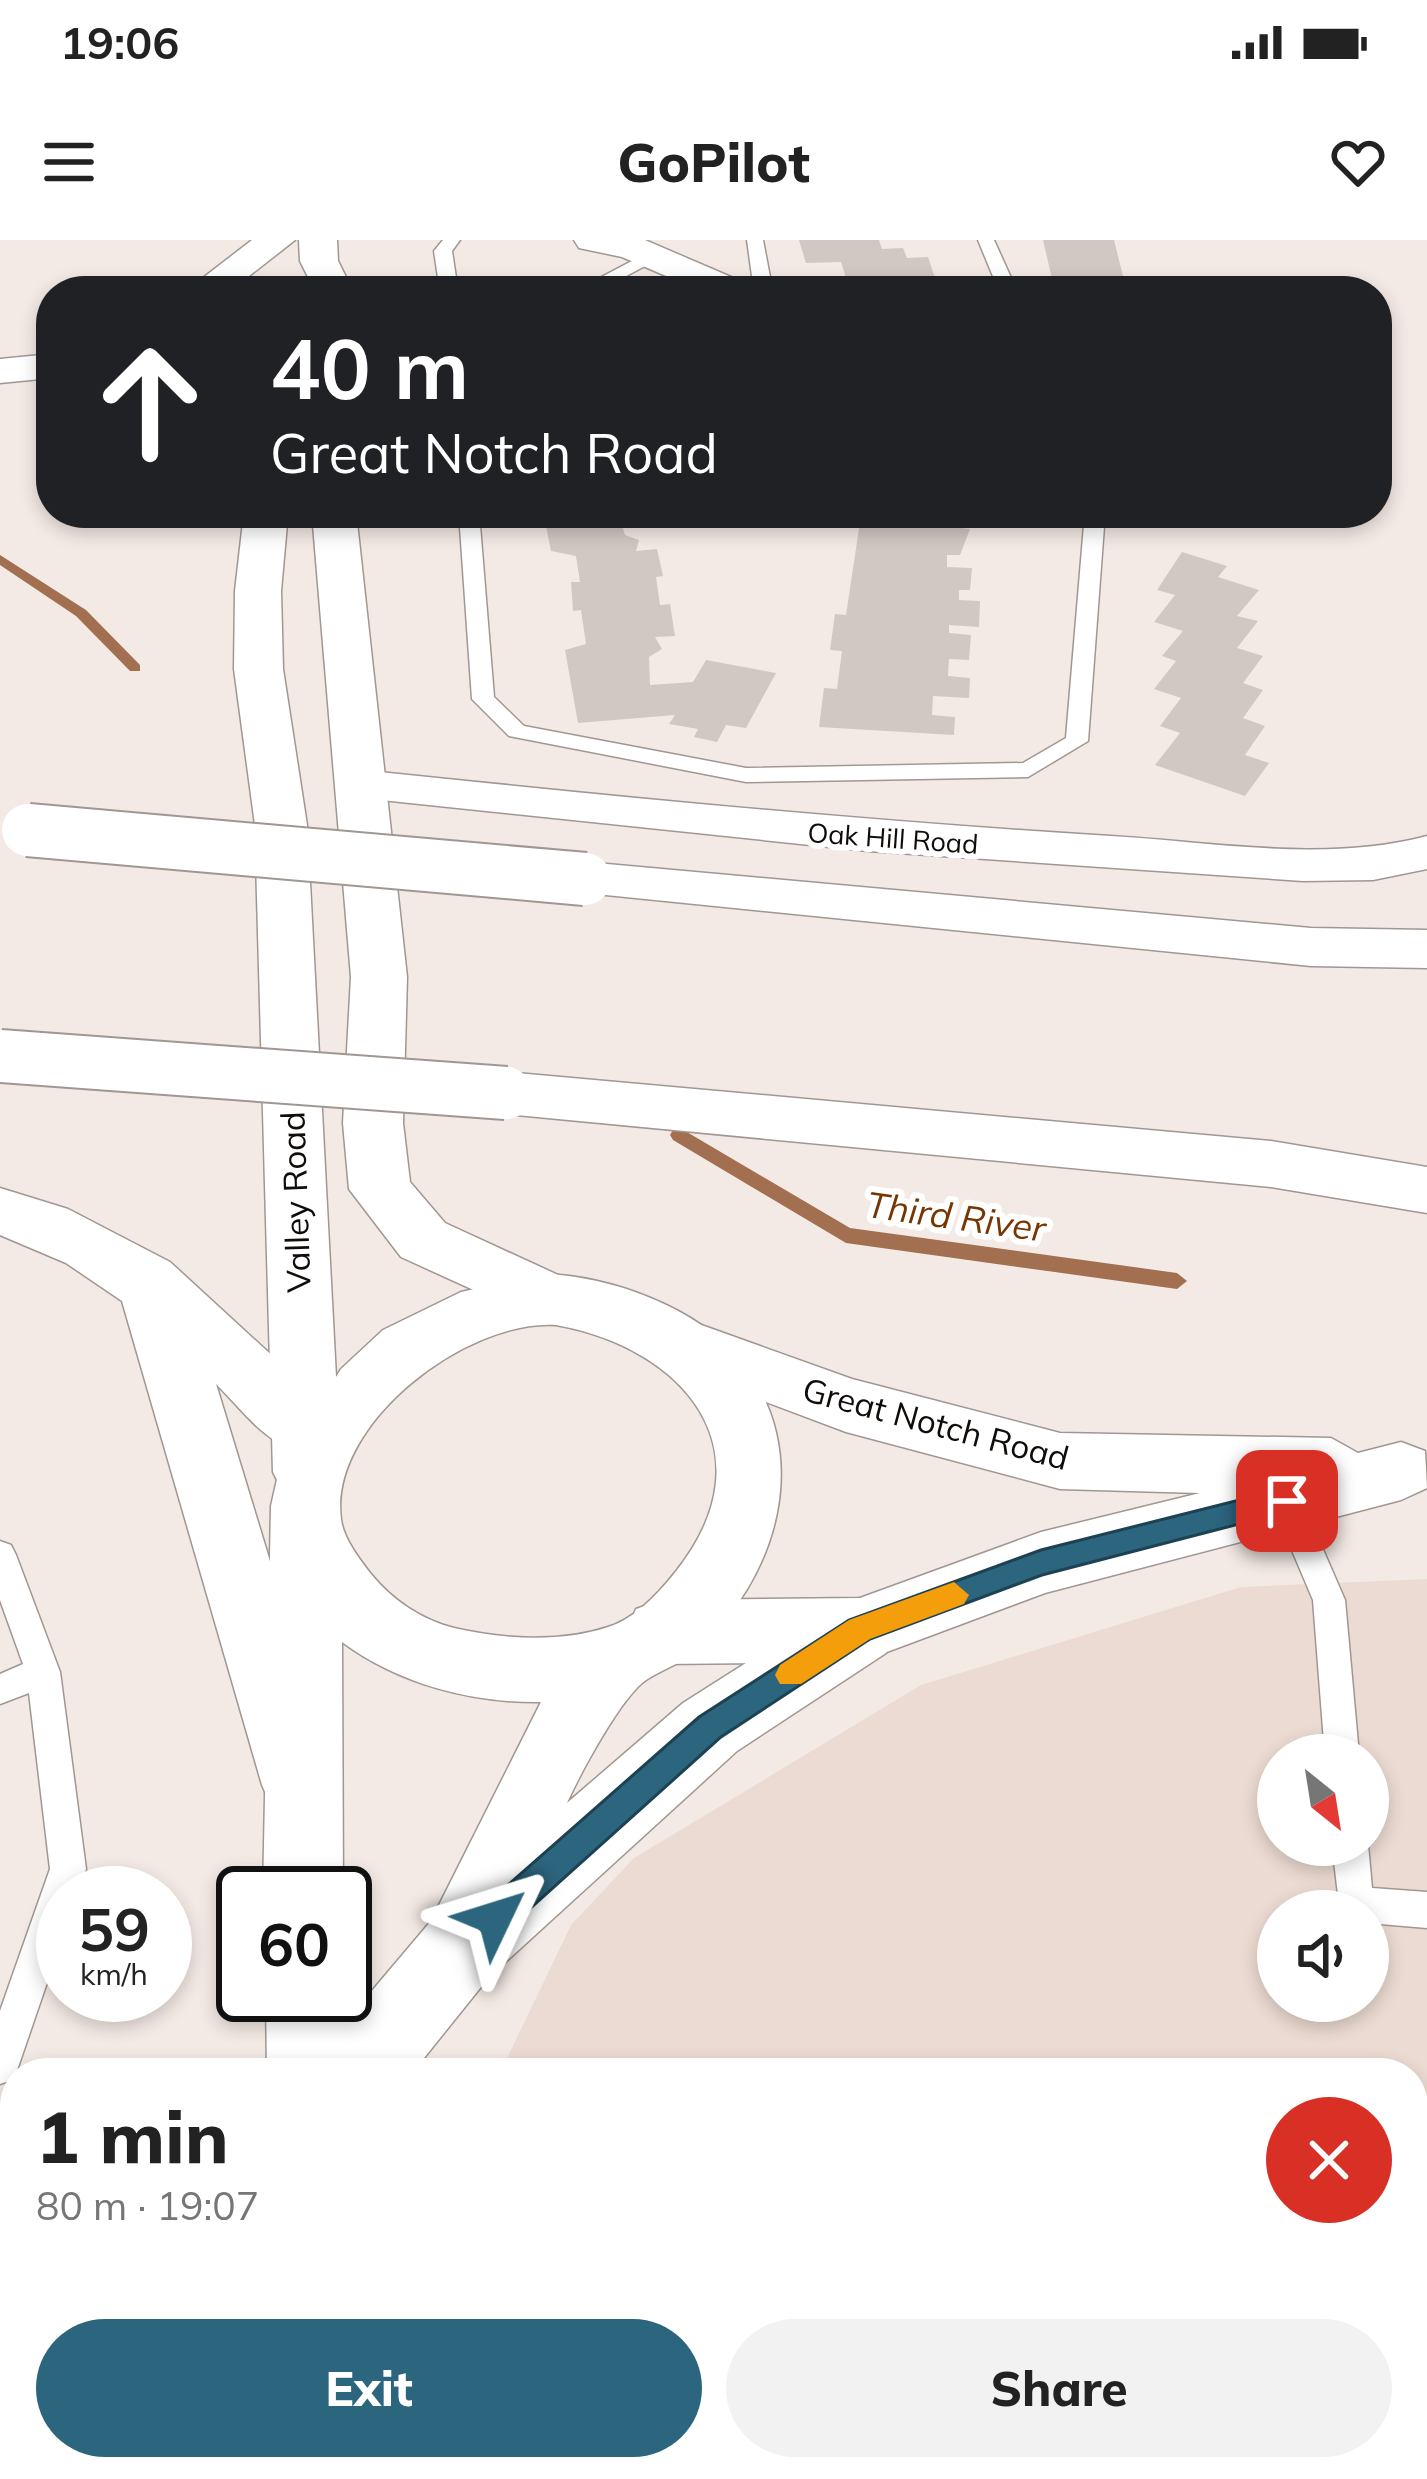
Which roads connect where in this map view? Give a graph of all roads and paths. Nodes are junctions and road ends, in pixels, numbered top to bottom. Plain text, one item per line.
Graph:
1 (276, 240) edge
2 (452, 240) edge
3 (592, 240) edge
4 (755, 240) edge
5 (986, 240) edge
6 (653, 257) junction
7 (226, 276) edge
8 (447, 276) edge
9 (614, 276) edge
10 (697, 276) edge
11 (761, 276) edge
12 (1001, 276) edge
13 (0, 334) edge
14 (36, 351) edge
15 (36, 361) edge
16 (0, 371) edge
17 (263, 528) edge
18 (335, 528) edge
19 (470, 528) edge
20 (1094, 528) edge
21 (360, 785) junction
22 (7, 827) edge
23 (1427, 852) edge
24 (1427, 949) edge
25 (0, 1056) edge
26 (1427, 1152) edge
27 (1271, 1164) junction
28 (1427, 1190) edge
29 (0, 1211) edge
30 (147, 1279) junction
31 (546, 1298) junction
32 (692, 1348) junction
33 (1414, 1471) edge
34 (307, 1481) junction
35 (1287, 1501) junction
36 (0, 1555) edge
37 (860, 1630) junction
38 (639, 1646) junction
39 (43, 1672) junction
40 (0, 1689) edge
41 (1340, 1734) edge
42 (299, 1784) junction
43 (302, 1866) edge
44 (1352, 1866) edge
45 (1427, 1910) edge
46 (460, 1949) junction
47 (308, 2022) edge
48 (2, 2058) edge
49 (309, 2058) edge
50 (370, 2058) edge

1 - 7 main road
2 - 8 lane
3 - 6 street
4 - 11 lane
5 - 12 lane
6 - 9 lane
6 - 10 street
13 - 14 main road
15 - 16 main road
17 - 34 main road, Valley Road
18 - 21 main road
19 - 20 lane
21 - 23 street, Oak Hill Road
21 - 31 main road
22 - 24 main road, bridge
25 - 27 main road, bridge
26 - 27 main road
27 - 28 main road
29 - 30 main road
30 - 34 main road
30 - 42 main road
31 - 32 main road
31 - 34 main road
32 - 33 main road, Great Notch Road
32 - 38 main road
33 - 35 main road, Great Notch Road
34 - 38 main road
34 - 42 main road, Valley Road
35 - 37 main road, Great Notch Road
35 - 41 lane
36 - 39 lane
37 - 38 main road, Great Notch Road
37 - 46 main road
38 - 46 main road
39 - 40 lane
39 - 48 lane
42 - 43 main road, Valley Road
44 - 45 lane
46 - 50 main road
47 - 49 main road

